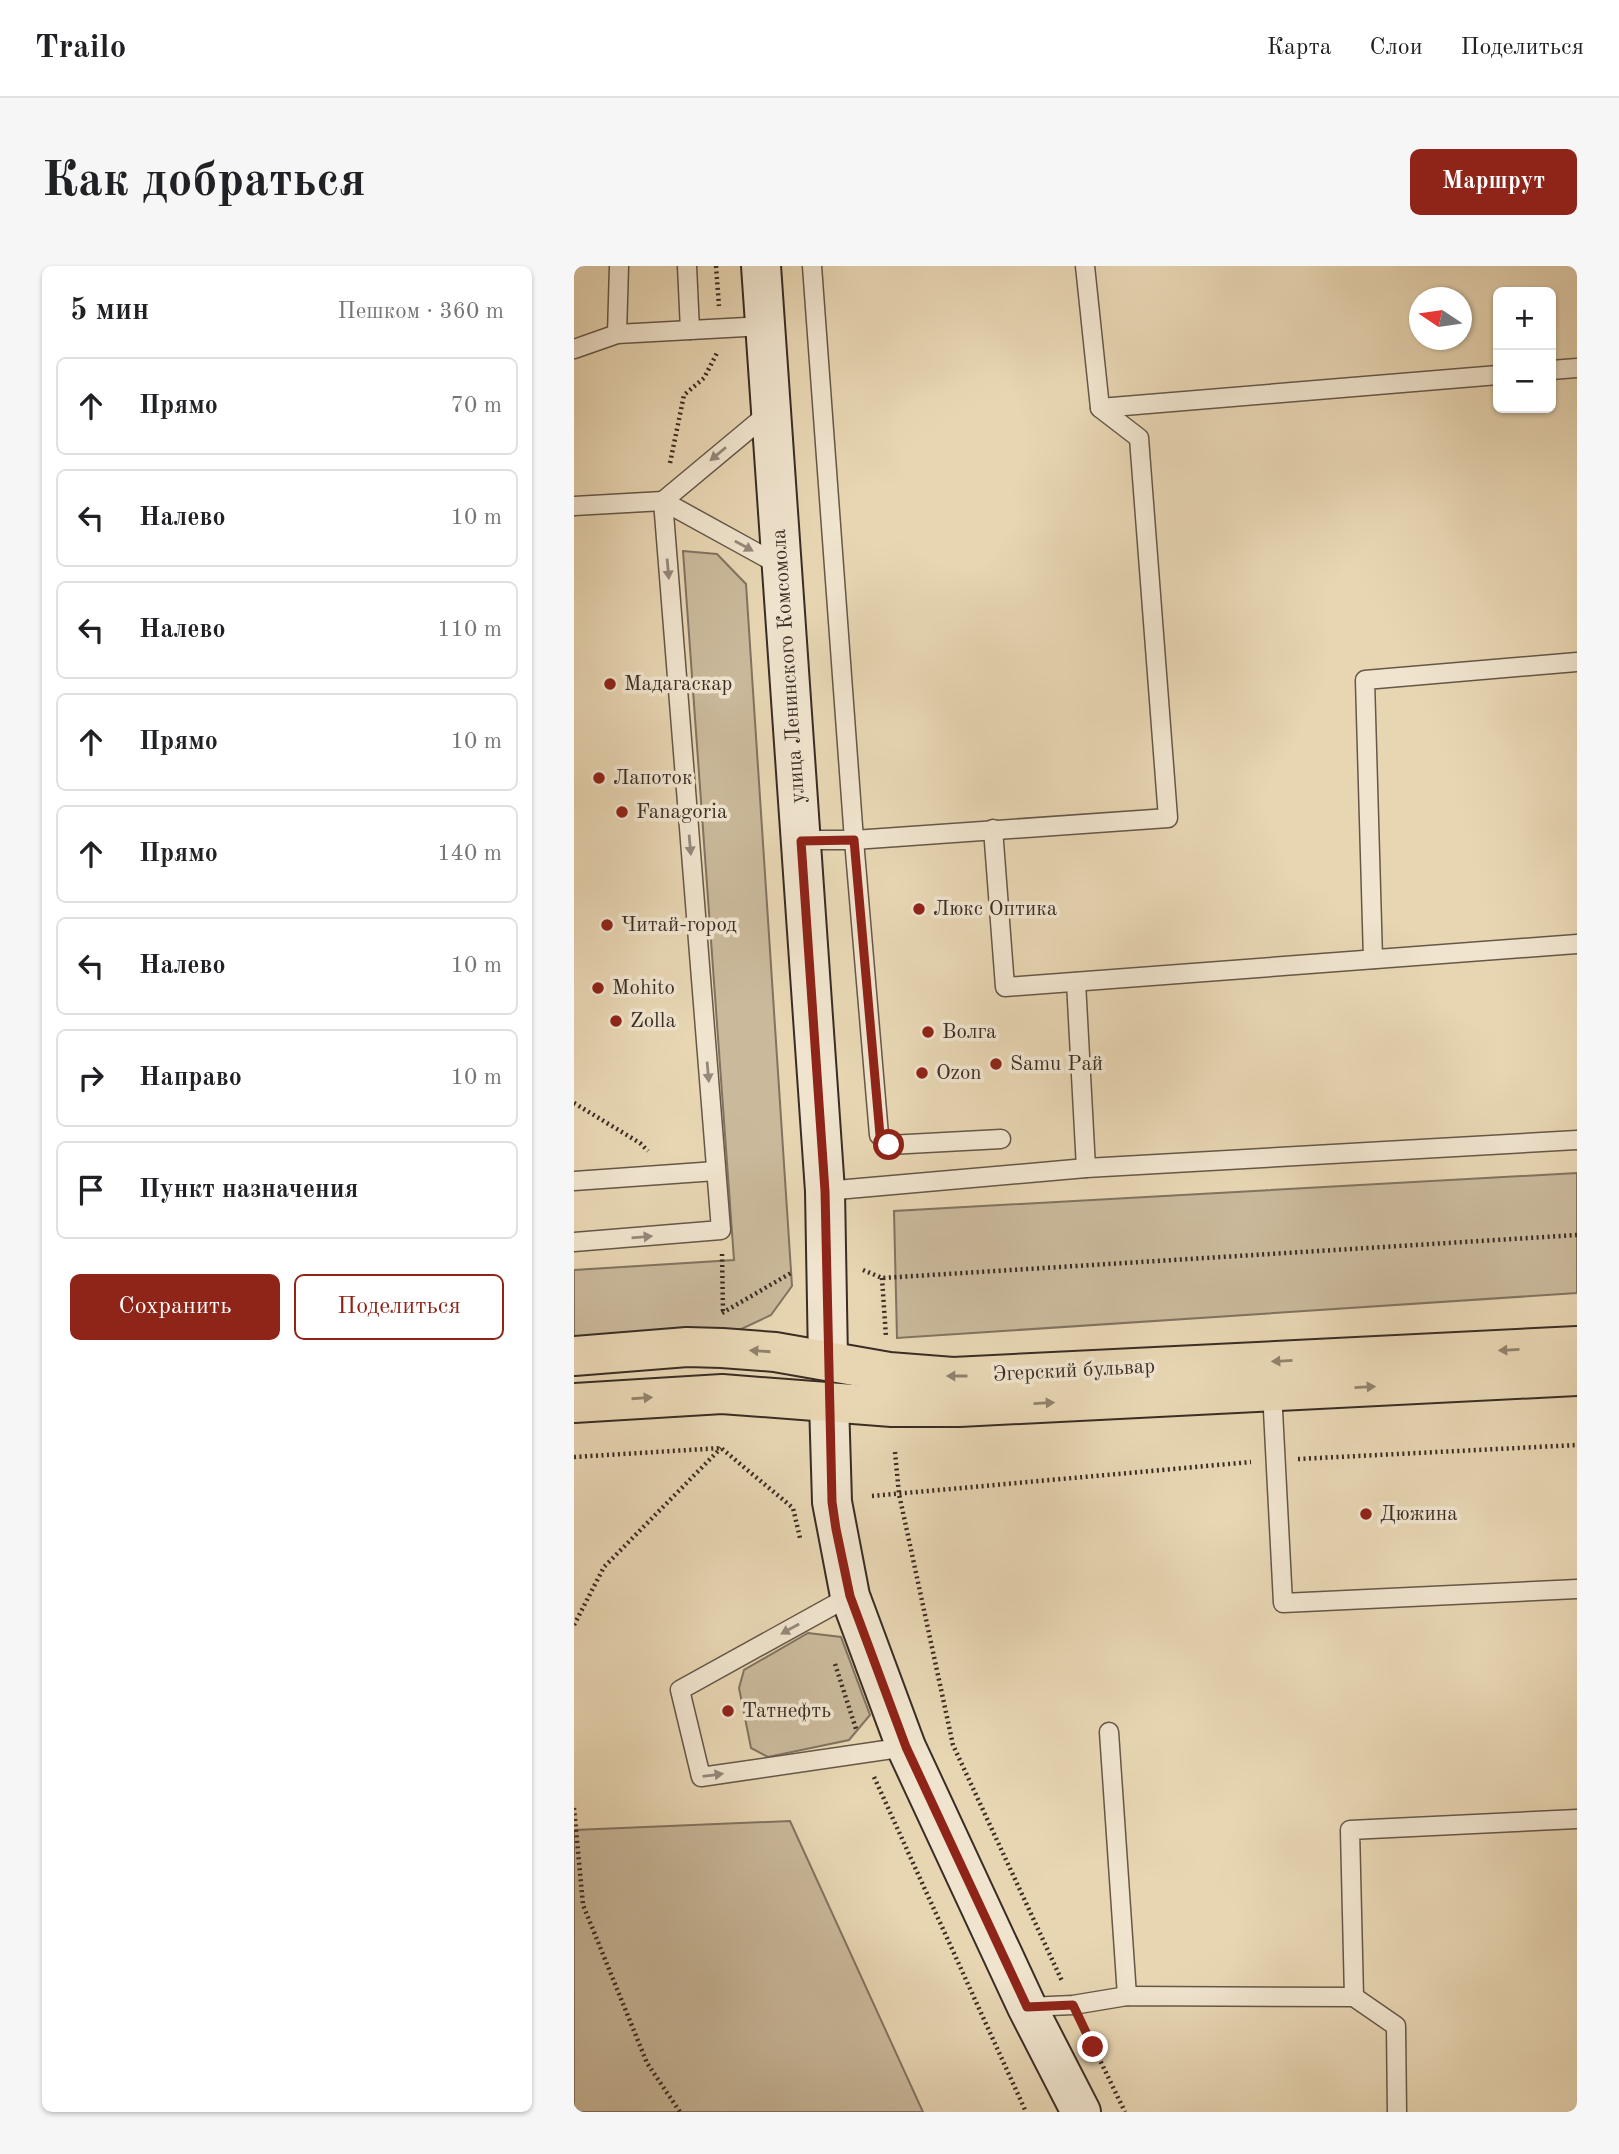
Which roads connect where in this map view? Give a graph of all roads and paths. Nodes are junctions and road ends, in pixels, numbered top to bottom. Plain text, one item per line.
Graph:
1 (619, 266) edge
2 (687, 266) edge
3 (716, 266) edge
4 (761, 266) edge
5 (812, 266) edge
6 (1085, 266) edge
7 (765, 326) junction
8 (720, 328) junction
9 (690, 330) junction
10 (617, 334) junction
11 (574, 349) edge
12 (1577, 368) edge
13 (1556, 370) edge
14 (1493, 375) edge
15 (1100, 408) junction
16 (771, 411) junction
17 (663, 501) junction
18 (574, 506) edge
19 (783, 567) junction
20 (1576, 662) edge
21 (1577, 681) edge
22 (993, 829) junction
23 (854, 840) junction
24 (801, 841) junction
25 (1577, 944) edge
26 (1373, 959) junction
27 (1076, 982) junction
28 (1002, 1139) dead end
29 (1577, 1140) edge
30 (1086, 1168) junction
31 (716, 1171) junction
32 (574, 1181) edge
33 (825, 1191) junction
34 (1577, 1235) edge
35 (574, 1242) edge
36 (863, 1270) dead end
37 (791, 1273) dead end
38 (882, 1279) junction
39 (723, 1312) dead end
40 (886, 1339) dead end
41 (1577, 1346) edge
42 (574, 1356) edge
43 (828, 1360) junction
44 (1577, 1376) edge
45 (1272, 1391) junction
46 (829, 1402) junction
47 (574, 1403) edge
48 (1577, 1445) edge
49 (721, 1448) junction
50 (895, 1452) dead end
51 (574, 1457) edge
52 (1276, 1460) junction
53 (899, 1494) junction
54 (872, 1496) dead end
55 (793, 1508) dead end
56 (1577, 1589) edge
57 (850, 1596) junction
58 (574, 1625) edge
59 (1109, 1732) dead end
60 (906, 1747) junction
61 (574, 1808) edge
62 (1577, 1819) edge
63 (1127, 1996) junction
64 (1354, 1997) junction
65 (1073, 2005) junction
66 (1027, 2007) junction
67 (680, 2112) edge
68 (1081, 2112) edge
69 (1125, 2112) edge
70 (1397, 2112) edge

1 - 10 lane
2 - 9 lane
3 - 8 path
4 - 7 main road, улица Ленинского Комсомола
5 - 23 lane
6 - 15 lane
7 - 8 lane
7 - 16 main road, улица Ленинского Комсомола
8 - 9 lane
8 - 17 path
9 - 10 lane
10 - 11 lane
12 - 13 lane
14 - 15 lane
15 - 22 lane
16 -> 17 lane
16 - 19 main road, улица Ленинского Комсомола
17 - 18 lane
17 -> 19 lane
17 -> 31 lane
19 - 24 main road, улица Ленинского Комсомола
20 - 21 lane
20 - 26 lane
22 - 23 lane
22 - 27 lane
23 - 24 lane
23 - 28 lane
24 - 33 main road, улица Ленинского Комсомола
25 - 26 lane
26 - 27 lane
27 - 30 lane
29 - 30 lane
30 - 33 lane
31 - 32 lane
35 -> 31 lane
33 - 43 main road, улица Ленинского Комсомола
34 - 38 path
36 - 38 path
37 - 39 path
38 - 40 path
41 -> 43 main road, Эгерский бульвар
43 -> 42 main road, Эгерский бульвар
43 - 46 main road
45 -> 44 main road, Эгерский бульвар
46 -> 45 main road, Эгерский бульвар
45 - 52 lane
47 -> 46 main road, Эгерский бульвар
46 - 57 main road
48 - 52 path
49 - 51 path
49 - 55 path
49 - 58 path
50 - 53 path
52 - 53 path
52 - 56 lane
53 - 54 path
53 - 65 path
57 - 60 main road
57 -> 60 lane
59 - 63 lane
60 - 66 main road
61 - 67 path
62 - 64 lane
63 - 64 lane
63 - 65 lane
64 - 70 lane
65 - 66 lane
65 - 69 path
66 - 68 main road

